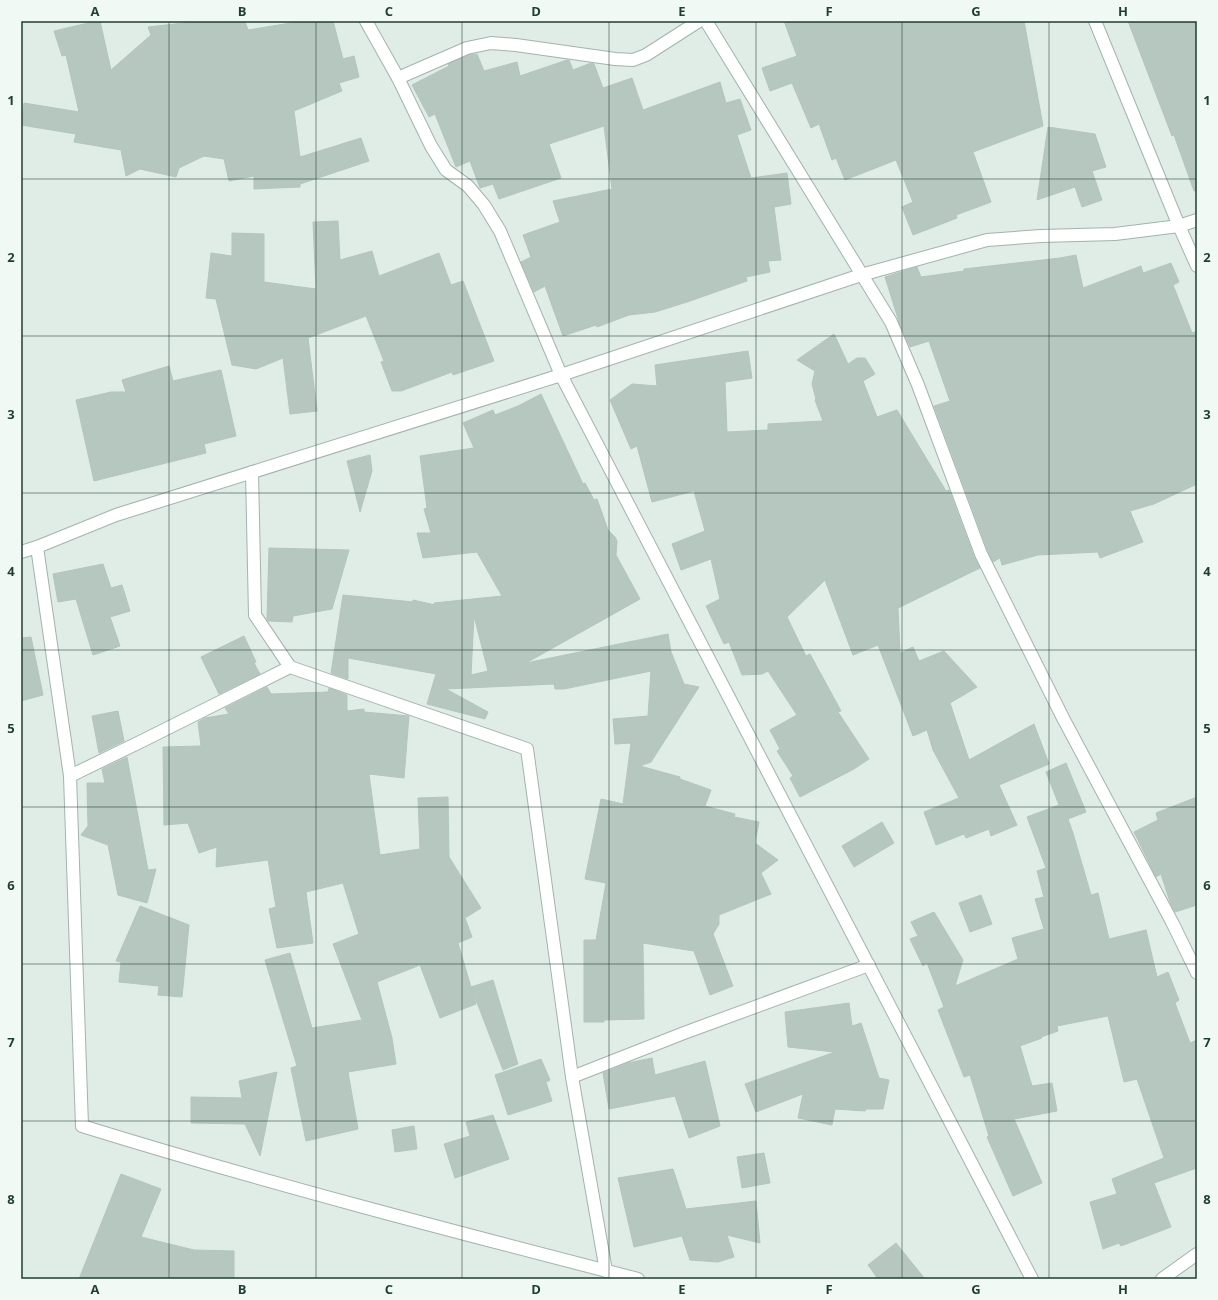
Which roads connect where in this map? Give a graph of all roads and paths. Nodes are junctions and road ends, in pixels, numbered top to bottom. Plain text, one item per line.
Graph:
1 (366, 21) edge
2 (699, 21) edge
3 (706, 21) edge
4 (1095, 21) edge
5 (398, 78) junction
6 (1197, 220) edge
7 (1179, 226) junction
8 (1197, 266) edge
9 (861, 275) junction
10 (560, 375) junction
11 (252, 472) junction
12 (38, 547) junction
13 (21, 552) edge
14 (290, 667) junction
15 (70, 776) junction
16 (869, 966) junction
17 (1197, 973) edge
18 (572, 1077) junction
19 (1197, 1254) edge
20 (606, 1271) junction
21 (638, 1279) edge
22 (1032, 1279) edge
23 (1162, 1279) edge

1 - 5 street
2 - 5 street
3 - 9 street
4 - 7 street
5 - 10 street
6 - 7 street
7 - 8 street
7 - 9 street
9 - 10 street
9 - 17 street
10 - 11 street
10 - 16 street
11 - 12 street
11 - 14 street
12 - 13 street
12 - 15 street
14 - 15 street
14 - 18 street
15 - 20 street
16 - 18 street
16 - 22 street
18 - 20 street
19 - 23 street
20 - 21 street

